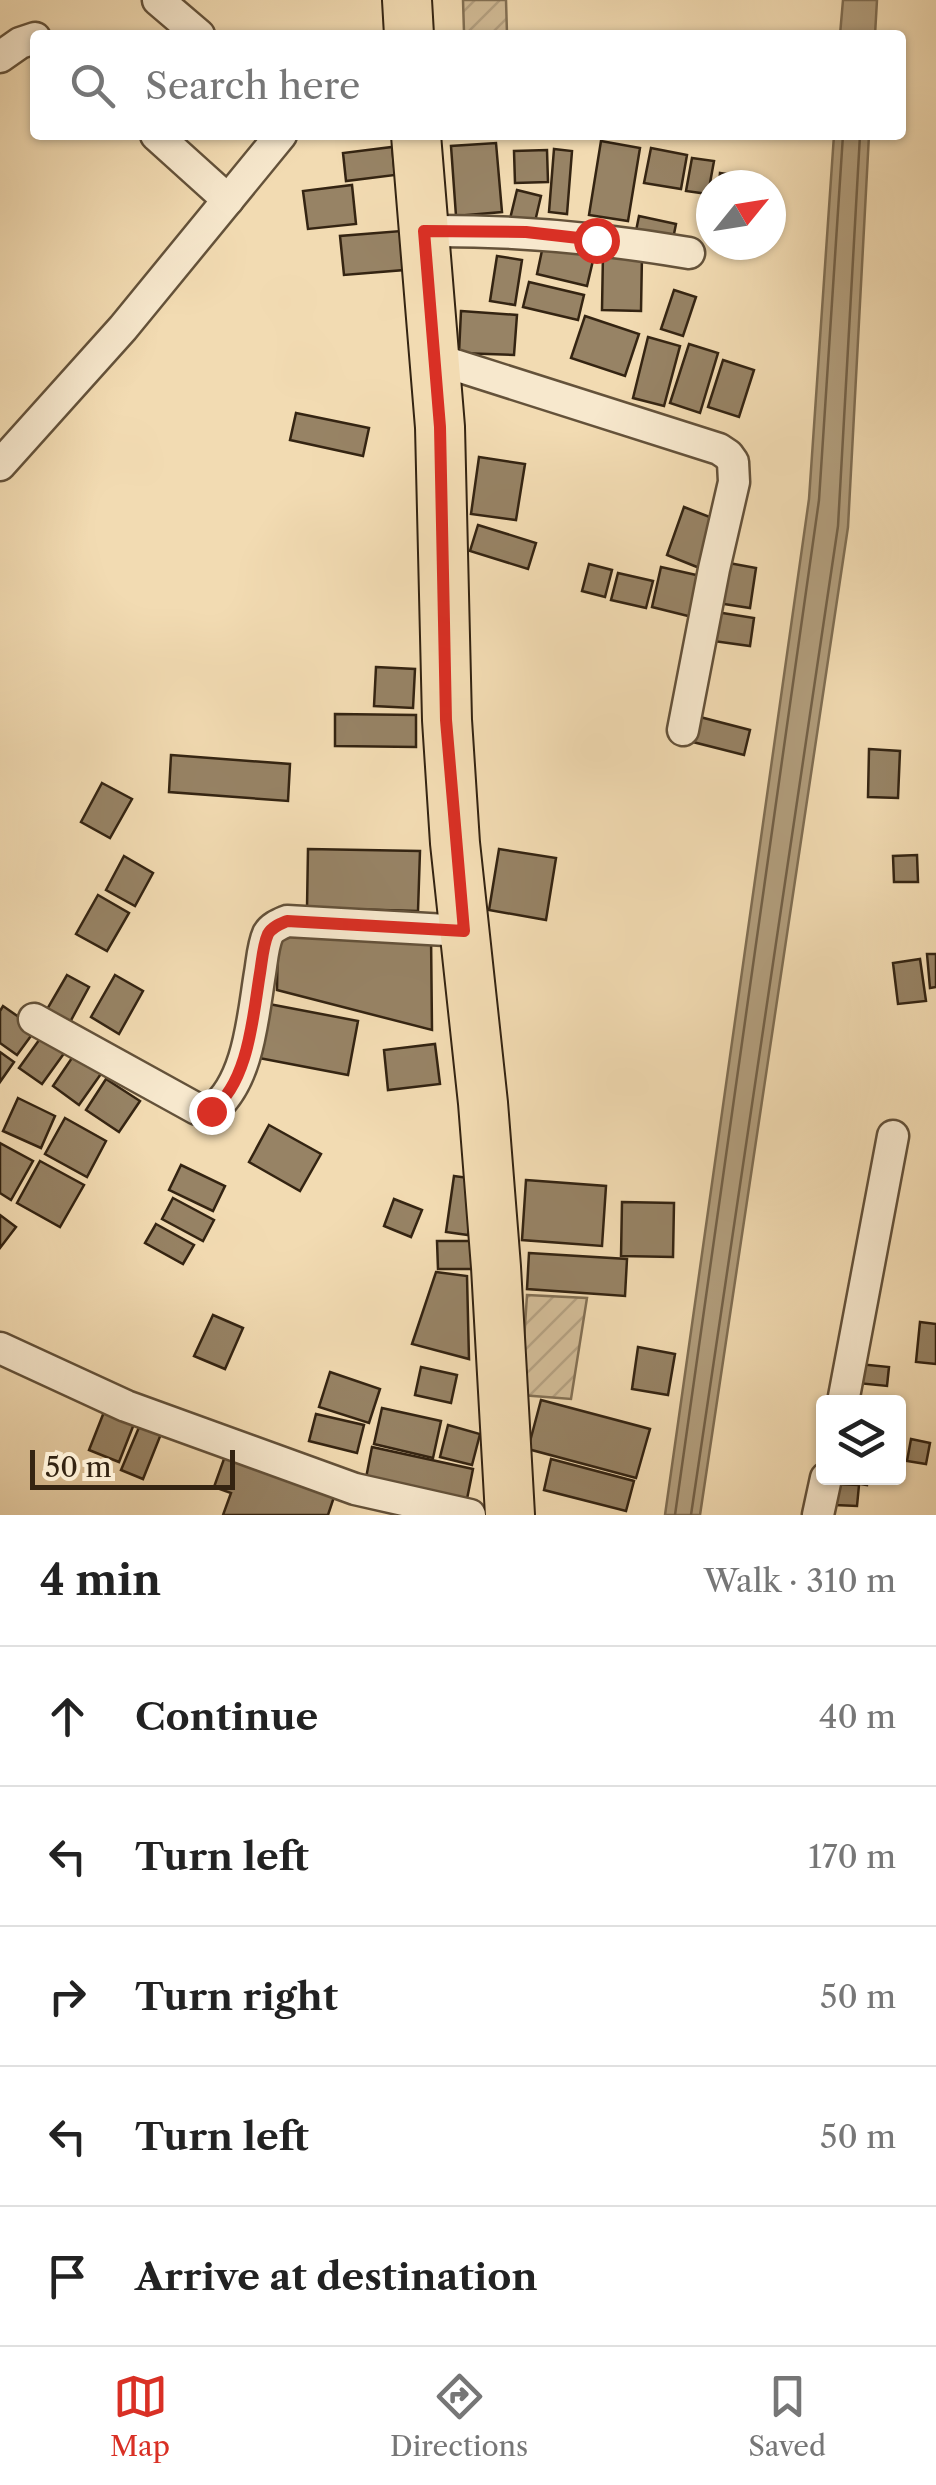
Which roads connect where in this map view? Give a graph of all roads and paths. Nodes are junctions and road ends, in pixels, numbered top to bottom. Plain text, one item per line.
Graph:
1 (158, 0) edge
2 (407, 0) edge
3 (193, 30) edge
4 (409, 30) edge
5 (30, 40) edge
6 (0, 57) edge
7 (162, 140) edge
8 (277, 140) edge
9 (416, 140) edge
10 (228, 200) junction
11 (424, 231) junction
12 (689, 253) dead end
13 (436, 359) junction
14 (0, 466) edge
15 (684, 730) dead end
16 (464, 931) junction
17 (34, 1019) dead end
18 (893, 1136) dead end
19 (0, 1348) edge
20 (844, 1395) edge
21 (824, 1485) edge
22 (363, 1504) edge
23 (470, 1515) edge
24 (510, 1515) edge
25 (818, 1515) edge

1 - 3 street
2 - 4 main road
5 - 6 street
7 - 10 street
8 - 10 street
9 - 11 main road
10 - 14 street
11 - 12 street
11 - 13 main road
13 - 15 street
13 - 16 main road
16 - 17 street
16 - 24 main road
18 - 20 street
19 - 22 street
21 - 25 street
22 - 23 street

